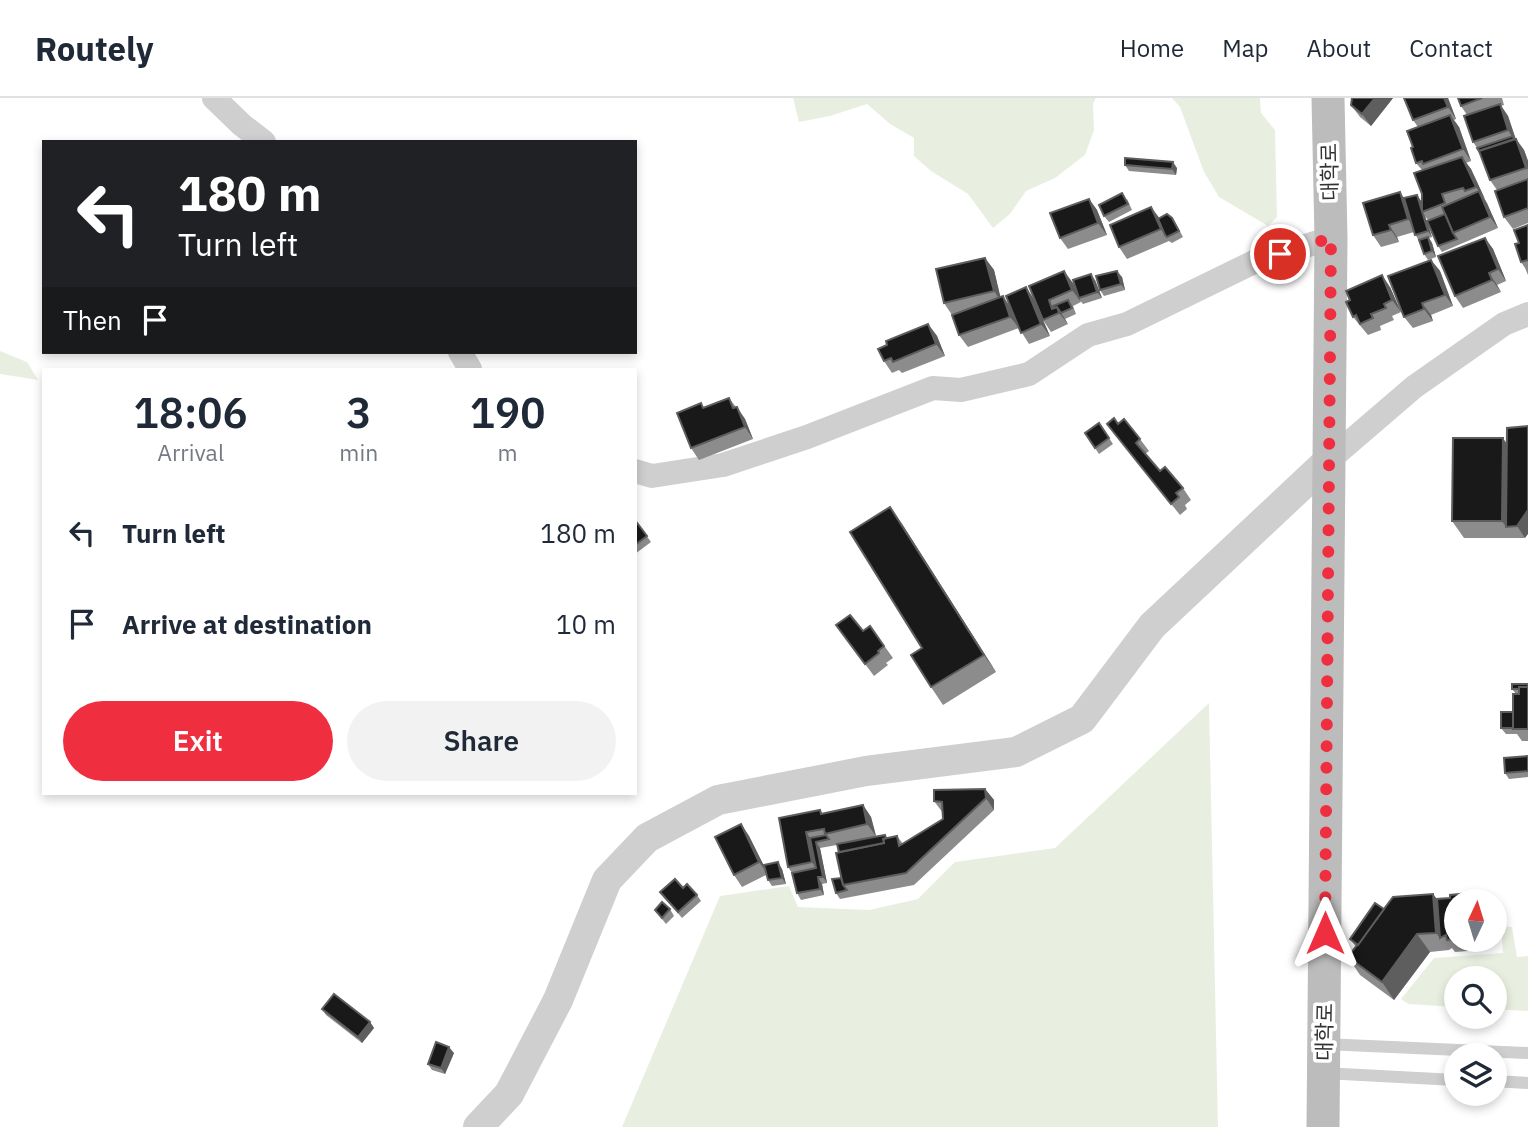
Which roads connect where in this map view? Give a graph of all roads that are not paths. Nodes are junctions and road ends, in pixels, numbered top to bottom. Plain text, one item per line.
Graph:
1 (214, 98) edge
2 (1328, 98) edge
3 (261, 140) edge
4 (1331, 238) junction
5 (1528, 314) edge
6 (1329, 460) junction
7 (637, 472) edge
8 (1528, 1052) edge
9 (1324, 1059) junction
10 (1444, 1078) edge
11 (1507, 1082) edge
12 (1528, 1083) edge
13 (478, 1127) edge
14 (1323, 1127) edge

1 - 3 street
2 - 4 main road, 대학로
4 - 6 main road, 대학로
4 - 7 street
5 - 6 street
6 - 9 main road, 대학로
6 - 13 street
8 - 9 lane
9 - 10 lane
9 - 14 main road, 대학로
11 - 12 lane

